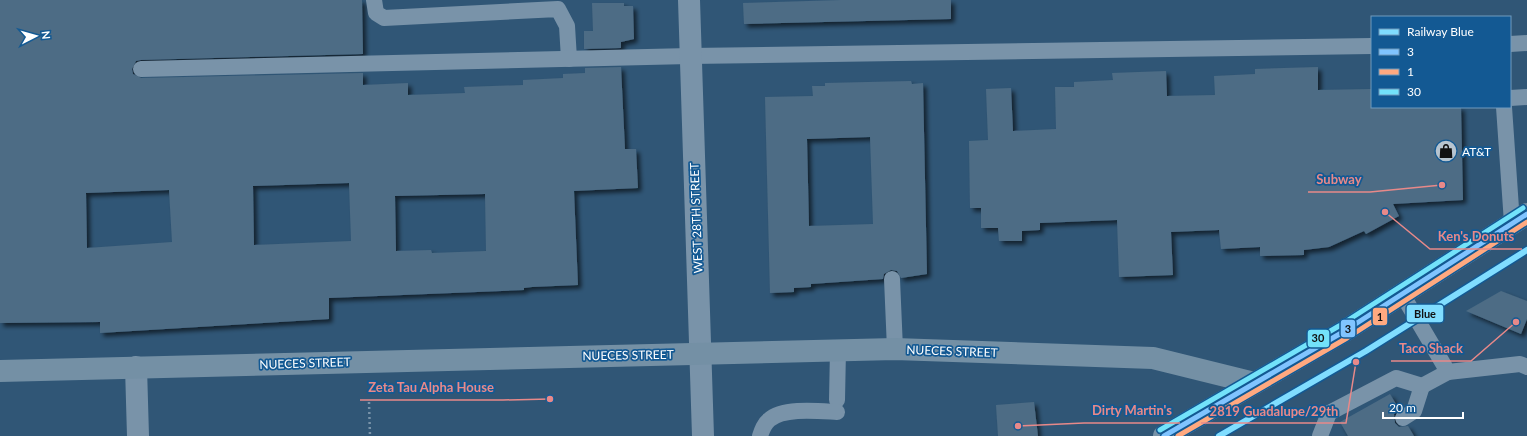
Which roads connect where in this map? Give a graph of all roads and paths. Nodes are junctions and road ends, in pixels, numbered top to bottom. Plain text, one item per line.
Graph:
1 (374, 0) edge
2 (688, 0) edge
3 (1527, 43) edge
4 (1511, 44) edge
5 (1371, 46) edge
6 (690, 56) junction
7 (569, 59) junction
8 (141, 69) dead end
9 (1527, 97) edge
10 (1511, 98) edge
11 (1504, 108) edge
12 (1520, 218) edge
13 (892, 279) dead end
14 (1402, 294) junction
15 (895, 348) junction
16 (838, 350) junction
17 (701, 353) junction
18 (136, 367) junction
19 (1527, 367) edge
20 (0, 371) edge
21 (1448, 372) junction
22 (1254, 383) junction
23 (1422, 386) junction
24 (369, 402) dead end
25 (1404, 418) dead end
26 (138, 436) edge
27 (370, 436) edge
28 (703, 436) edge
29 (760, 436) edge
30 (1164, 436) edge
31 (1320, 436) edge

1 - 7 lane
2 - 6 street, WEST 28TH STREET
3 - 4 lane
5 - 6 lane
6 - 7 lane
6 - 17 street, WEST 28TH STREET
7 - 8 lane
9 - 10 lane
11 - 12 lane
12 - 14 main road
13 - 15 lane
14 - 21 lane
14 - 22 main road
15 - 16 street, NUECES STREET
15 - 22 street, NUECES STREET
16 - 17 street, NUECES STREET
16 - 29 lane
17 - 18 street, NUECES STREET
17 - 28 street, WEST 28TH STREET
18 - 20 street, NUECES STREET
18 - 26 street
19 - 21 lane
21 - 23 lane
22 - 30 main road
23 - 25 lane
23 - 31 lane
24 - 27 path

